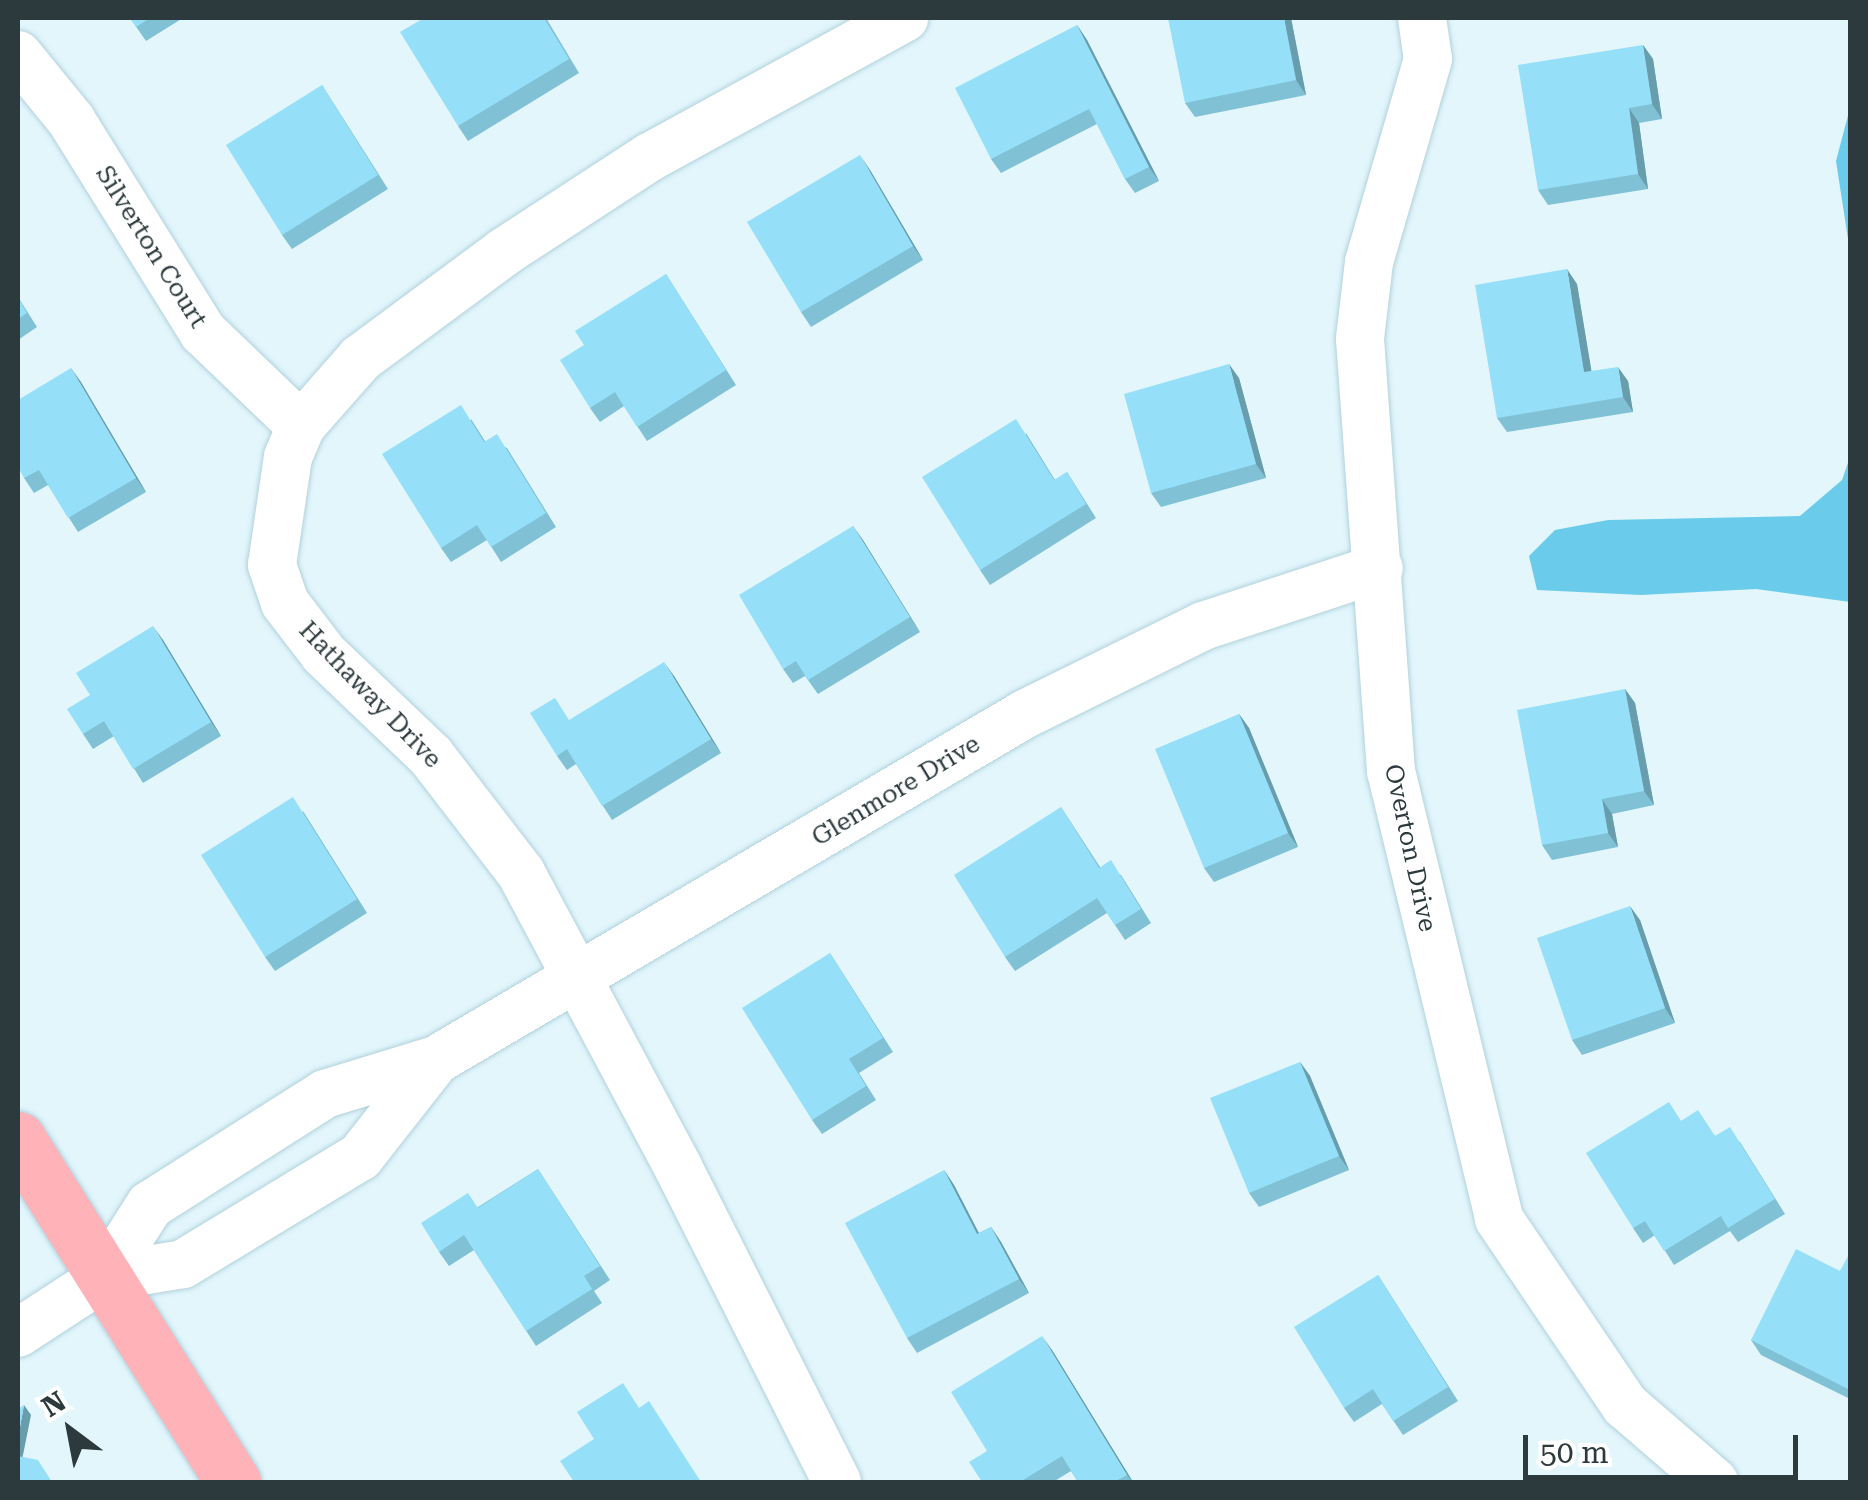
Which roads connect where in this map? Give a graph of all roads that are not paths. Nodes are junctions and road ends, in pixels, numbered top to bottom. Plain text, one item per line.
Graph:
1 (904, 18) edge
2 (1422, 18) edge
3 (18, 56) edge
4 (301, 426) junction
5 (1379, 568) junction
6 (578, 980) junction
7 (436, 1060) junction
8 (18, 1139) edge
9 (104, 1278) junction
10 (18, 1332) edge
11 (233, 1482) edge
12 (837, 1482) edge
13 (1714, 1482) edge

1 - 4 street, Hathaway Drive
2 - 5 street, Overton Drive
3 - 4 street, Silverton Court
4 - 6 street, Hathaway Drive
5 - 6 street, Glenmore Drive
5 - 13 street, Overton Drive
6 - 7 street, Glenmore Drive
6 - 12 street, Hathaway Drive
7 - 9 street, Glenmore Drive
7 - 9 street, Glenmore Drive
8 - 9 main road
9 - 10 street
9 - 11 main road

